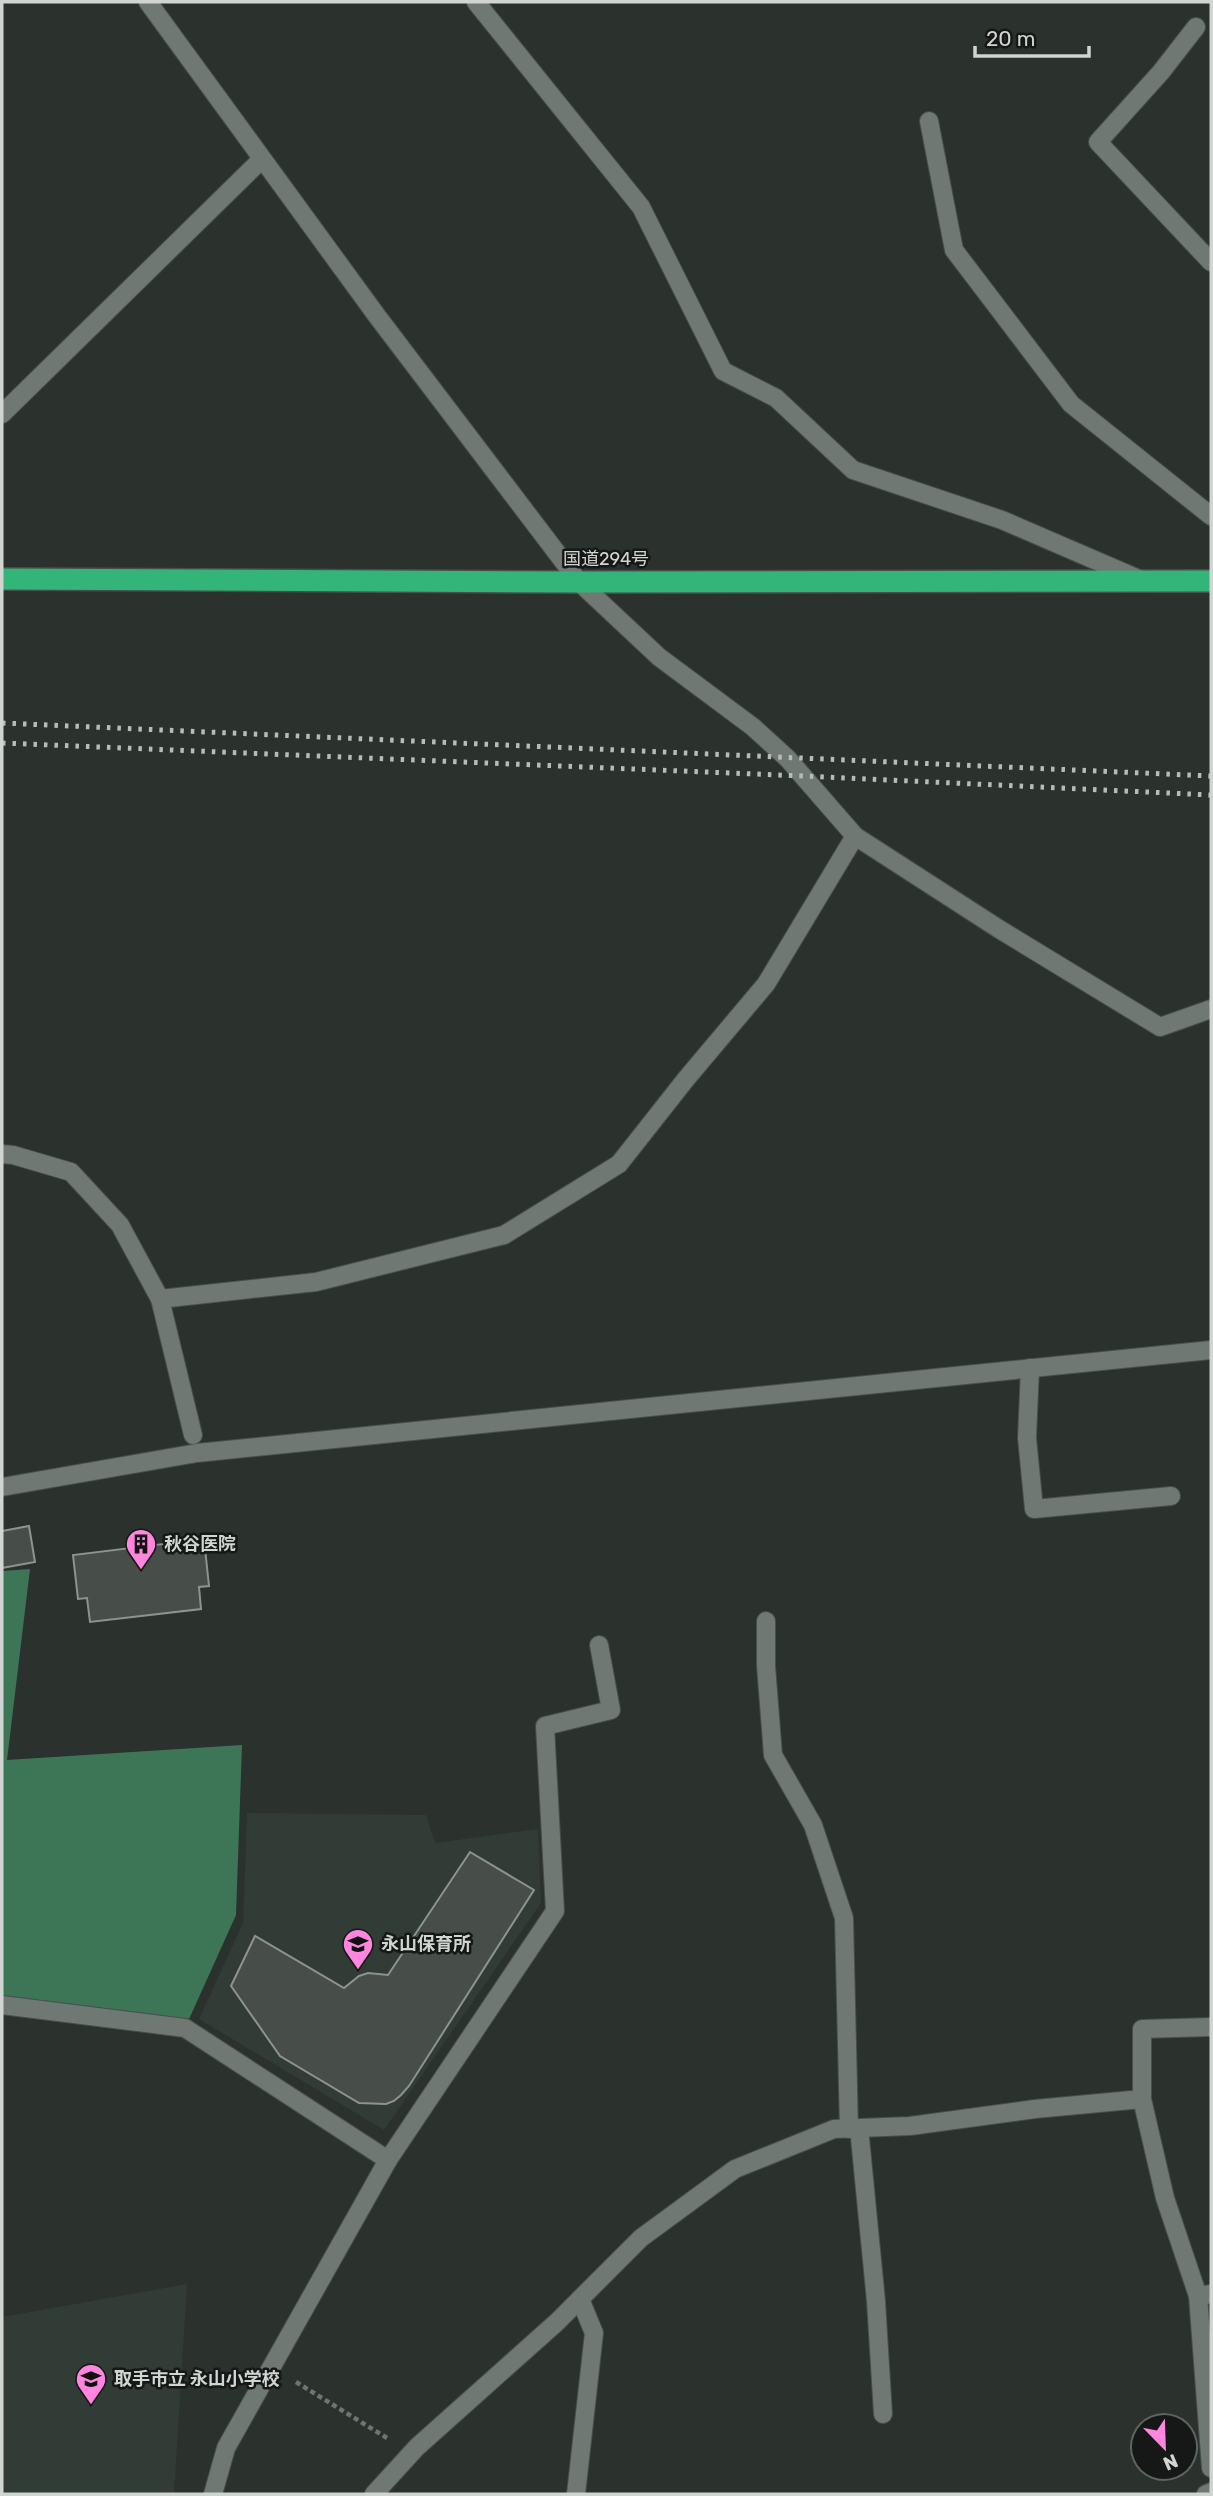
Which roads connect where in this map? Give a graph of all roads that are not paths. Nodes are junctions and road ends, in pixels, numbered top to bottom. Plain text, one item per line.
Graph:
1 (148, 2) edge
2 (477, 2) edge
3 (1196, 27) dead end
4 (929, 121) dead end
5 (262, 159) junction
6 (1211, 262) edge
7 (2, 414) edge
8 (1211, 516) edge
9 (2, 579) edge
10 (1144, 581) junction
11 (1211, 581) edge
12 (579, 582) junction
13 (855, 836) junction
14 (1211, 1009) edge
15 (2, 1154) edge
16 (160, 1298) junction
17 (1211, 1350) edge
18 (1030, 1368) junction
19 (193, 1435) dead end
20 (2, 1487) edge
21 (1171, 1496) dead end
22 (766, 1621) dead end
23 (599, 1645) dead end
24 (2, 2005) edge
25 (1211, 2027) edge
26 (1142, 2099) junction
27 (854, 2128) junction
28 (388, 2160) junction
29 (1205, 2295) edge
30 (580, 2299) junction
31 (883, 2414) dead end
32 (1211, 2468) edge
33 (1211, 2492) edge
34 (213, 2494) edge
35 (376, 2494) edge
36 (576, 2494) edge
37 (1206, 2494) edge

1 - 5 street
2 - 10 street
3 - 6 street
4 - 8 street
5 - 7 street
5 - 12 street
9 - 12 highway, 国道294号
10 - 11 highway, 国道294号
10 - 12 highway, 国道294号
12 - 13 street
13 - 14 street
13 - 16 street
15 - 16 street
16 - 19 street
17 - 18 street
18 - 20 street
18 - 21 street
22 - 27 street
23 - 28 street
24 - 28 street
25 - 26 street
26 - 27 street
26 - 29 street
27 - 30 street
27 - 31 street
28 - 34 street
29 - 32 street
30 - 35 street
30 - 36 street
33 - 37 street

